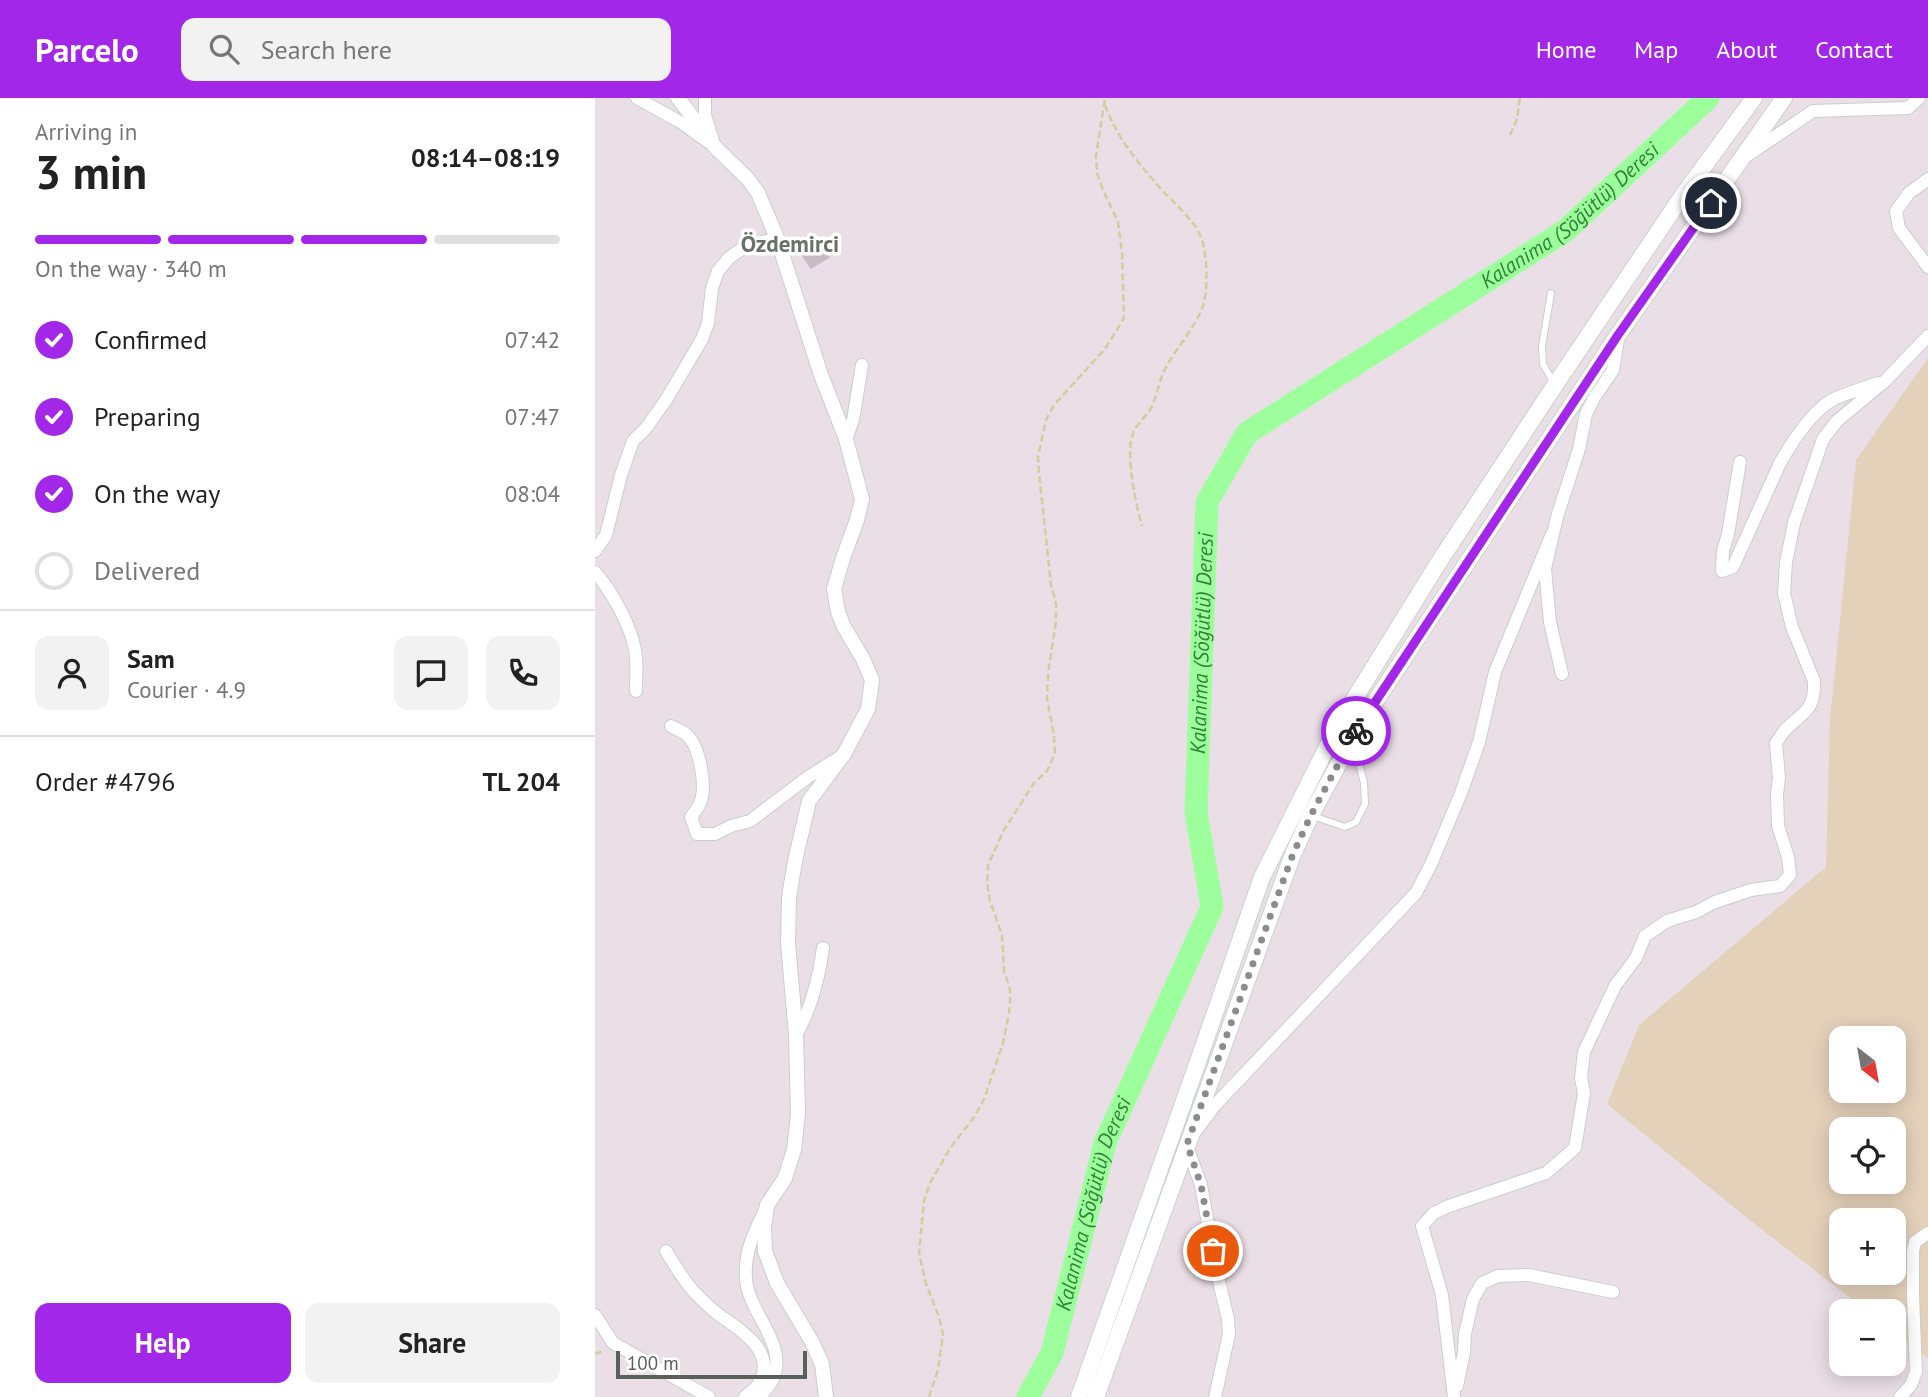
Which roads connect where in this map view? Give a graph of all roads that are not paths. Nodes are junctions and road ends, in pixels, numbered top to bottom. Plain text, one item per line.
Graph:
1 (637, 98) edge
2 (678, 98) edge
3 (705, 98) edge
4 (1753, 98) edge
5 (1784, 98) edge
6 (1919, 98) edge
7 (716, 148) junction
8 (1742, 158) junction
9 (1928, 179) edge
10 (777, 238) junction
11 (1928, 267) edge
12 (1551, 293) dead end
13 (1618, 335) junction
14 (1928, 336) edge
15 (862, 365) dead end
16 (1885, 381) junction
17 (1555, 385) junction
18 (846, 439) junction
19 (1740, 462) dead end
20 (1552, 534) junction
21 (595, 551) edge
22 (595, 572) edge
23 (1562, 674) dead end
24 (636, 691) dead end
25 (671, 726) dead end
26 (1359, 726) junction
27 (844, 754) junction
28 (1311, 815) junction
29 (823, 948) dead end
30 (796, 1035) junction
31 (1187, 1144) junction
32 (767, 1206) junction
33 (1928, 1233) edge
34 (666, 1251) dead end
35 (1613, 1292) dead end
36 (595, 1315) edge
37 (709, 1397) edge
38 (745, 1397) edge
39 (826, 1397) edge
40 (1079, 1397) edge
41 (1096, 1397) edge
42 (1215, 1397) edge
43 (1454, 1397) edge
44 (1899, 1397) edge

1 - 7 street
2 - 7 street
3 - 7 street
4 - 17 main road
5 - 8 main road
6 - 8 street
7 - 10 street
8 - 13 main road
9 - 11 street
10 - 18 street
10 - 21 street
12 - 17 lane
13 - 20 street
13 - 26 main road
14 - 16 street
15 - 18 street
16 - 19 street
16 - 43 street
17 - 40 main road
18 - 27 street
20 - 23 street
20 - 31 street
22 - 24 street
25 - 27 street
26 - 28 main road
26 - 28 lane
27 - 30 street
28 - 31 main road
29 - 30 street
30 - 32 street
31 - 41 main road
31 - 42 street
32 - 38 street
32 - 39 street
33 - 44 street
34 - 38 street
35 - 43 street
36 - 37 street

